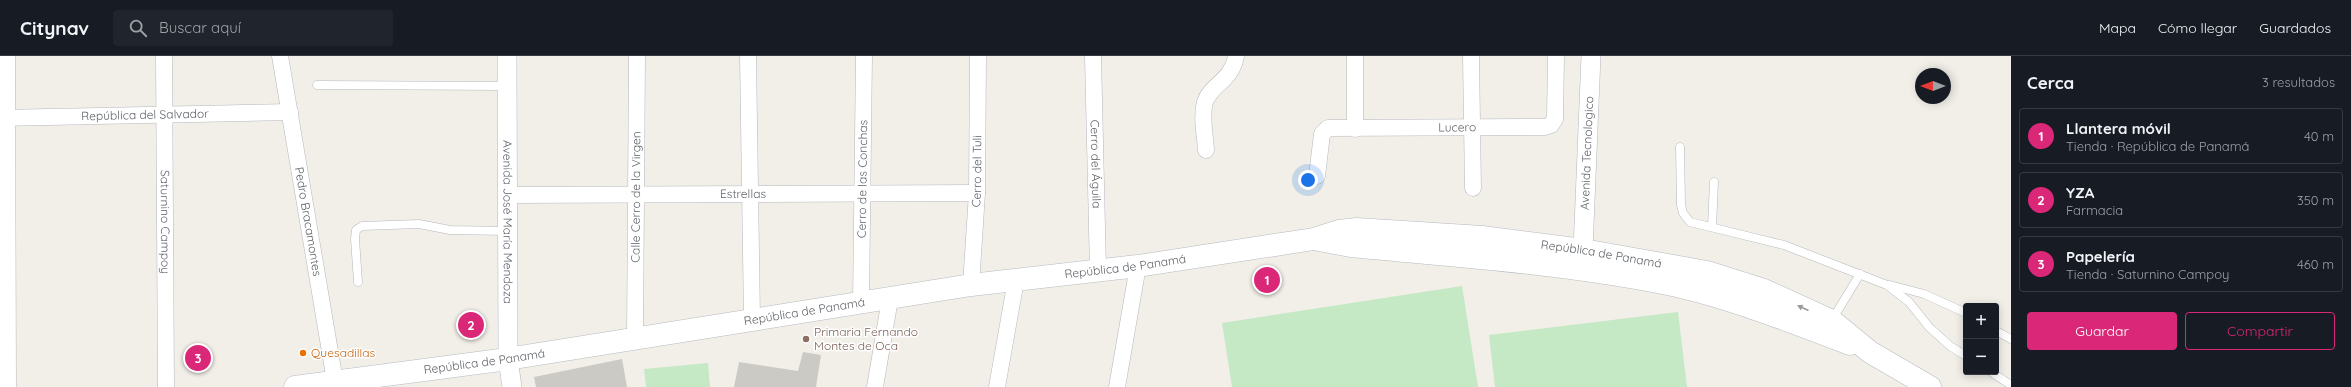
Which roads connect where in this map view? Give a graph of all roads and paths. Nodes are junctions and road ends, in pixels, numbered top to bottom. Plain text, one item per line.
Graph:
1 (7, 56) edge
2 (164, 56) edge
3 (280, 56) edge
4 (507, 56) edge
5 (637, 56) edge
6 (748, 56) edge
7 (864, 56) edge
8 (978, 56) edge
9 (1093, 56) edge
10 (1236, 56) edge
11 (1355, 56) edge
12 (1471, 56) edge
13 (1556, 56) edge
14 (1591, 56) edge
15 (317, 85) dead end
16 (507, 86) junction
17 (290, 112) junction
18 (164, 116) junction
19 (4, 118) edge
20 (1472, 128) junction
21 (1355, 129) junction
22 (1680, 147) dead end
23 (1206, 150) dead end
24 (1317, 176) dead end
25 (1714, 182) dead end
26 (1473, 188) dead end
27 (977, 193) junction
28 (748, 194) junction
29 (863, 194) junction
30 (508, 195) junction
31 (638, 196) junction
32 (1712, 226) junction
33 (508, 231) junction
34 (1314, 239) junction
35 (1351, 246) junction
36 (1583, 250) junction
37 (1138, 266) junction
38 (1098, 271) junction
39 (1860, 274) junction
40 (1016, 280) junction
41 (358, 282) dead end
42 (971, 285) junction
43 (1887, 285) junction
44 (890, 299) junction
45 (861, 303) junction
46 (1963, 312) edge
47 (1779, 318) junction
48 (752, 319) junction
49 (1828, 327) junction
50 (1999, 333) edge
51 (635, 338) junction
52 (2011, 339) edge
53 (1963, 354) edge
54 (508, 359) junction
55 (1996, 375) edge
56 (336, 384) edge
57 (2011, 385) edge
58 (8, 387) edge
59 (166, 387) edge
60 (295, 387) edge
61 (512, 387) edge
62 (875, 387) edge
63 (997, 387) edge
64 (1117, 387) edge
65 (1930, 387) edge

1 - 19 street
2 - 18 street, Saturnino Campoy
3 - 17 street, Pedro Bracamontes
4 - 16 street, Avenida José María Mendoza
5 - 31 street, Calle Cerro de la Virgen
6 - 28 street
7 - 29 street, Cerro de las Conchas
8 - 27 street, Cerro del Tuli
9 - 38 street, Cerro del Águila
10 - 23 street
11 - 21 street
12 - 20 street
13 - 20 street, Lucero
14 - 36 street, Avenida Tecnologico
15 - 16 lane
16 - 30 street, Avenida José María Mendoza
17 - 18 street, República del Salvador
17 - 56 street, Pedro Bracamontes
18 - 19 street, República del Salvador
18 - 59 street, Saturnino Campoy
19 - 58 street
20 - 21 street, Lucero
20 - 26 street
21 - 24 street, Lucero
22 - 32 lane
25 - 32 lane
27 - 29 street, Estrellas
27 - 42 street, Cerro del Tuli
28 - 29 street, Estrellas
28 - 31 street, Estrellas
28 - 48 street
29 - 45 street, Cerro de las Conchas
30 - 31 street, Estrellas
30 - 33 street, Avenida José María Mendoza
31 - 51 street, Calle Cerro de la Virgen
32 - 39 lane
33 - 41 lane
33 - 54 street, Avenida José María Mendoza
34 - 35 main road, República de Panamá
34 - 36 main road, República de Panamá
34 - 37 main road, República de Panamá
35 - 36 main road
35 - 47 main road, República de Panamá
36 - 47 main road
49 -> 36 main road, República de Panamá
37 - 38 main road, República de Panamá
37 - 64 street
38 - 40 main road, República de Panamá
39 - 43 lane
39 - 49 lane
40 - 42 main road, República de Panamá
40 - 63 street
42 - 44 main road, República de Panamá
43 - 46 lane
43 - 53 lane
44 - 45 main road, República de Panamá
44 - 62 street
45 - 48 main road, República de Panamá
47 - 49 main road, República de Panamá
48 - 51 main road, República de Panamá
49 - 65 main road, República de Panamá
50 - 52 lane
51 - 54 main road, República de Panamá
54 - 56 main road, República de Panamá
54 - 61 street, Avenida José María Mendoza
55 - 57 lane
56 - 60 main road, República de Panamá

